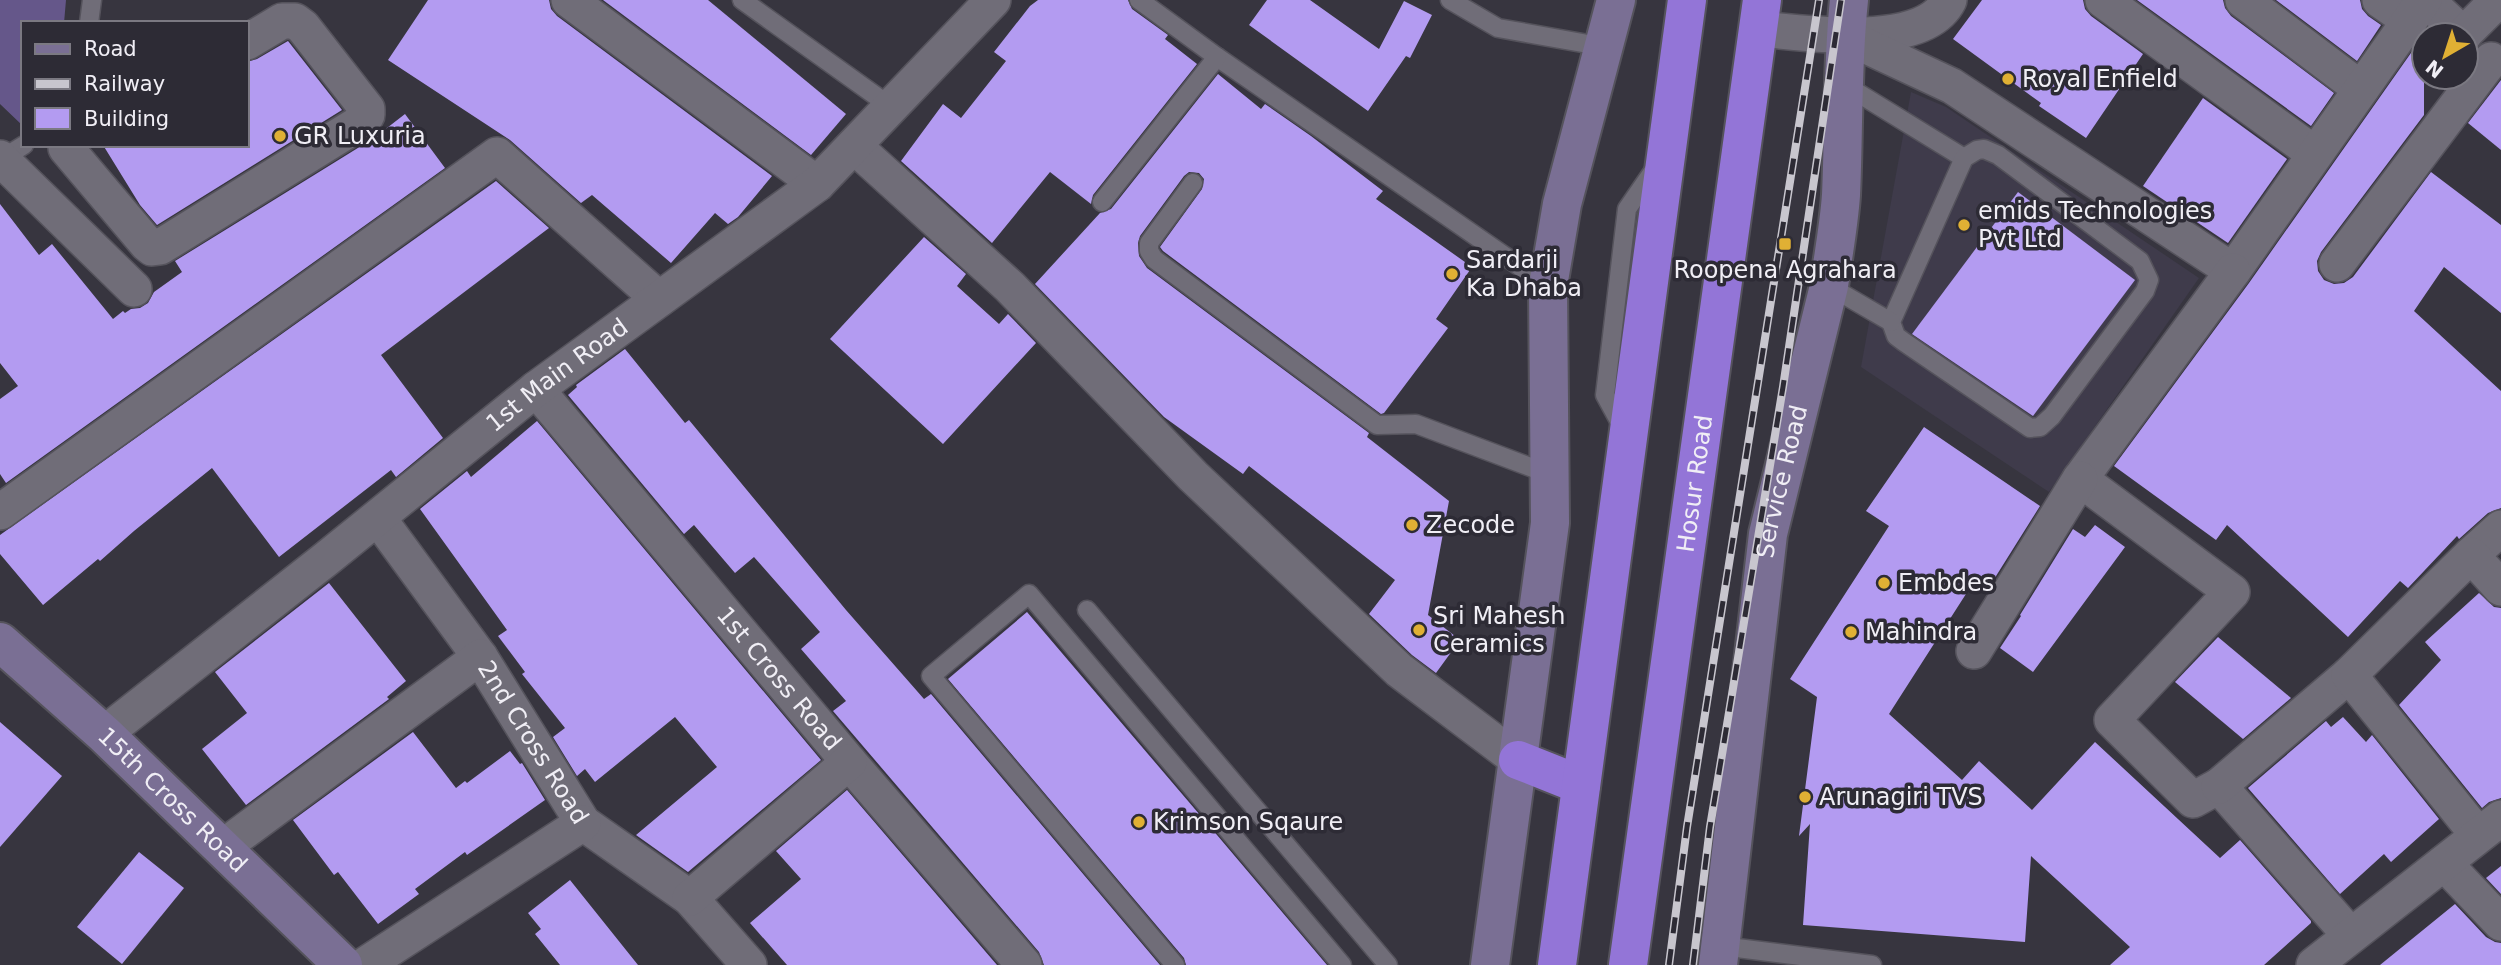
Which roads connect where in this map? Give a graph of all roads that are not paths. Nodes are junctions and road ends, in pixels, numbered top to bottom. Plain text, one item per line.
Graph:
1 (92, 0) edge
2 (569, 0) edge
3 (742, 0) edge
4 (993, 0) edge
5 (1139, 0) edge
6 (1450, 0) edge
7 (1616, 0) edge
8 (1687, 0) edge
9 (1950, 0) edge
10 (2104, 0) edge
11 (2243, 0) edge
12 (2380, 0) edge
13 (2498, 0) edge
14 (2420, 7) edge
15 (1760, 14) edge
16 (1847, 18) edge
17 (89, 21) edge
18 (2440, 21) edge
19 (2480, 40) edge
20 (248, 41) edge
21 (1605, 47) junction
22 (1217, 57) junction
23 (1844, 85) junction
24 (2361, 89) junction
25 (2449, 91) edge
26 (890, 106) junction
27 (854, 146) junction
28 (68, 147) edge
29 (2315, 154) junction
30 (1964, 158) junction
31 (11, 160) edge
32 (1193, 183) dead end
33 (817, 184) junction
34 (1102, 202) dead end
35 (2337, 264) dead end
36 (2233, 271) junction
37 (1548, 286) junction
38 (1829, 286) junction
39 (134, 289) dead end
40 (659, 299) junction
41 (1891, 322) junction
42 (537, 388) junction
43 (1549, 474) junction
44 (2080, 480) junction
45 (0, 512) edge
46 (378, 518) junction
47 (2501, 528) edge
48 (2470, 555) junction
49 (2501, 588) edge
50 (1087, 610) dead end
51 (0, 642) edge
52 (1974, 651) dead end
53 (481, 657) junction
54 (2349, 676) junction
55 (104, 734) junction
56 (1518, 760) junction
57 (849, 762) junction
58 (1581, 785) junction
59 (2219, 786) junction
60 (583, 823) junction
61 (2490, 826) edge
62 (223, 847) junction
63 (2444, 863) junction
64 (690, 898) junction
65 (2501, 923) edge
66 (2350, 935) junction
67 (1719, 955) edge
68 (343, 965) edge
69 (365, 965) edge
70 (749, 965) edge
71 (1024, 965) edge
72 (1175, 965) edge
73 (1342, 965) edge
74 (1388, 965) edge
75 (1490, 965) edge
76 (1557, 965) edge
77 (1628, 965) edge
78 (1872, 965) edge
79 (2314, 965) edge

1 - 17 lane
2 - 33 street
3 - 26 lane
4 - 26 street, 1st Main Road
5 - 22 lane
6 - 21 lane
7 - 21 street
8 - 58 highway
9 - 16 street
10 - 29 street
11 - 24 street
12 - 14 street
13 - 19 street
14 - 18 street
14 - 24 street
15 - 16 street
15 - 77 highway, Hosur Road
16 - 23 street, Service Road
16 - 36 street
20 - 28 street
21 - 37 street
22 - 34 lane
22 - 37 lane
23 - 30 lane
23 - 38 street, Service Road
24 - 29 street
25 - 35 street
26 - 27 street, 1st Main Road
27 - 33 street, 1st Main Road
27 - 56 street
28 - 31 street
29 - 36 street
30 - 41 lane
30 - 41 lane
31 - 39 street
32 - 43 lane
33 - 40 street, 1st Main Road
36 - 44 street
37 - 43 street
38 - 41 lane
38 - 67 street, Service Road
40 - 42 street, 1st Main Road
40 - 45 street
42 - 46 street, 1st Main Road
42 - 57 street, 1st Cross Road
43 - 56 street
44 - 52 street
44 - 59 street
46 - 53 street, 2nd Cross Road
46 - 55 street, 1st Main Road
47 - 48 street
48 - 49 street
48 - 54 street
50 - 74 lane
51 - 55 street, 15th Cross Road
53 - 60 street, 2nd Cross Road
53 - 62 street
54 - 59 street
54 - 61 street
55 - 62 street, 15th Cross Road
56 - 58 highway
56 - 75 street
57 - 64 street
57 - 71 street, 1st Cross Road
58 - 76 highway
59 - 66 street
60 - 64 street, 2nd Cross Road
60 - 69 street
61 - 63 street
62 - 68 street, 15th Cross Road
63 - 65 street
63 - 66 street
64 - 70 street, 2nd Cross Road
66 - 79 street
67 - 78 lane
72 - 73 lane

